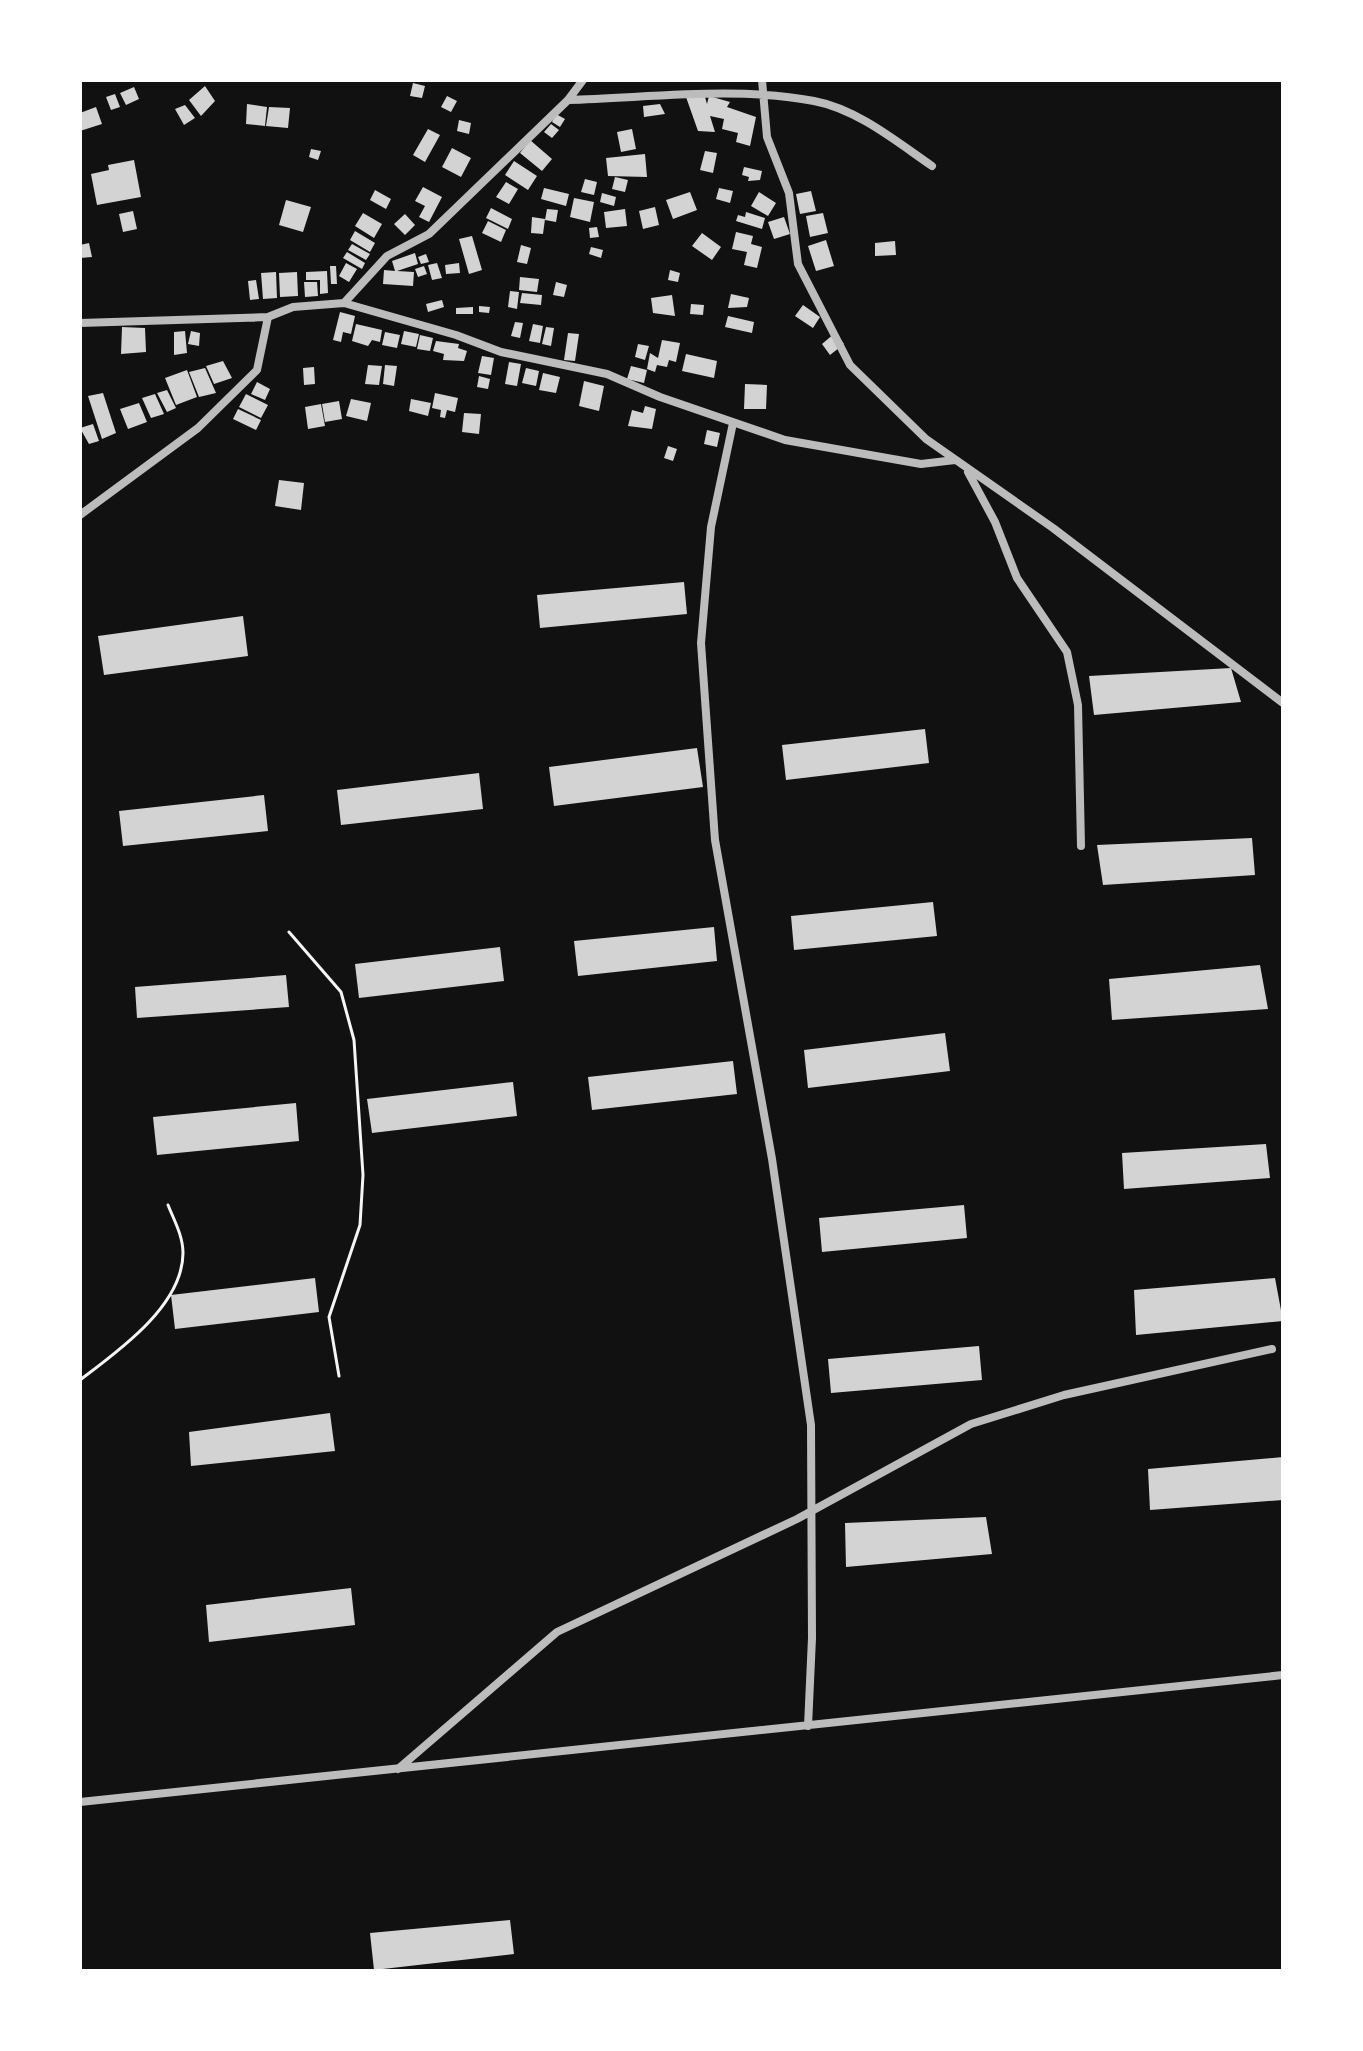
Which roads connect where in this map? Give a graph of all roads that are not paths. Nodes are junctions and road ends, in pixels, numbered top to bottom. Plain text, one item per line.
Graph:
1 (583, 80) edge
2 (762, 80) edge
3 (763, 97) junction
4 (568, 100) junction
5 (932, 166) dead end
6 (344, 303) junction
7 (268, 317) junction
8 (80, 323) edge
9 (733, 423) junction
10 (955, 460) junction
11 (966, 468) junction
12 (80, 515) edge
13 (1283, 703) edge
14 (1081, 846) dead end
15 (1272, 1349) dead end
16 (813, 1510) junction
17 (1283, 1675) edge
18 (808, 1726) junction
19 (397, 1769) junction
20 (80, 1802) edge

1 - 4 street
2 - 3 street
3 - 4 street
3 - 5 street
3 - 10 street
4 - 6 street
6 - 7 street
6 - 9 street
7 - 8 street
7 - 12 street
9 - 10 street
9 - 16 street
10 - 11 street
11 - 13 street
11 - 14 street
15 - 16 street
16 - 18 street
16 - 19 street
17 - 18 street
18 - 19 street
19 - 20 street

